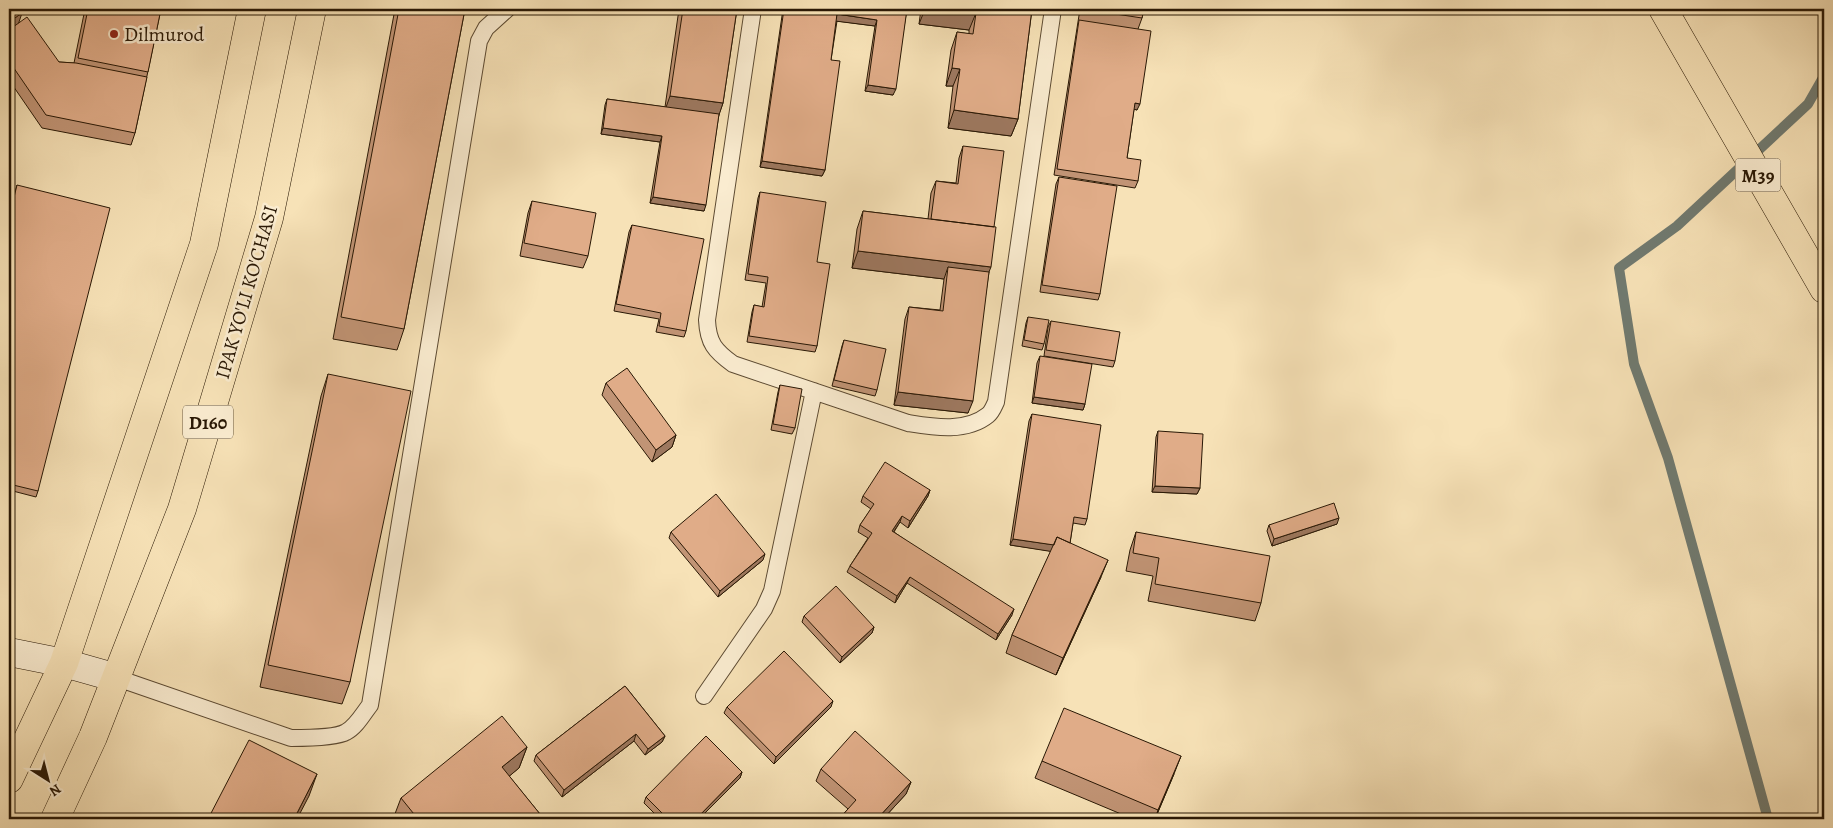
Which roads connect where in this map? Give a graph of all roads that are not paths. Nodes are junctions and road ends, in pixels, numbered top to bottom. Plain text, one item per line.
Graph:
1 (252, 9) edge
2 (312, 9) edge
3 (507, 9) edge
4 (753, 9) edge
5 (1053, 9) edge
6 (1663, 9) edge
7 (1819, 280) edge
8 (814, 391) junction
9 (9, 652) edge
10 (64, 663) junction
11 (117, 678) junction
12 (704, 696) dead end
13 (9, 780) edge
14 (55, 819) edge

1 - 10 main road
2 - 11 main road, IPAK YO'LI KO'CHASI / D160
3 - 11 lane
4 - 8 lane
5 - 8 lane
6 - 7 main road, M39
8 - 12 lane
9 - 10 main road
10 - 11 main road
10 - 13 main road
11 - 14 main road, IPAK YO'LI KO'CHASI / D160

